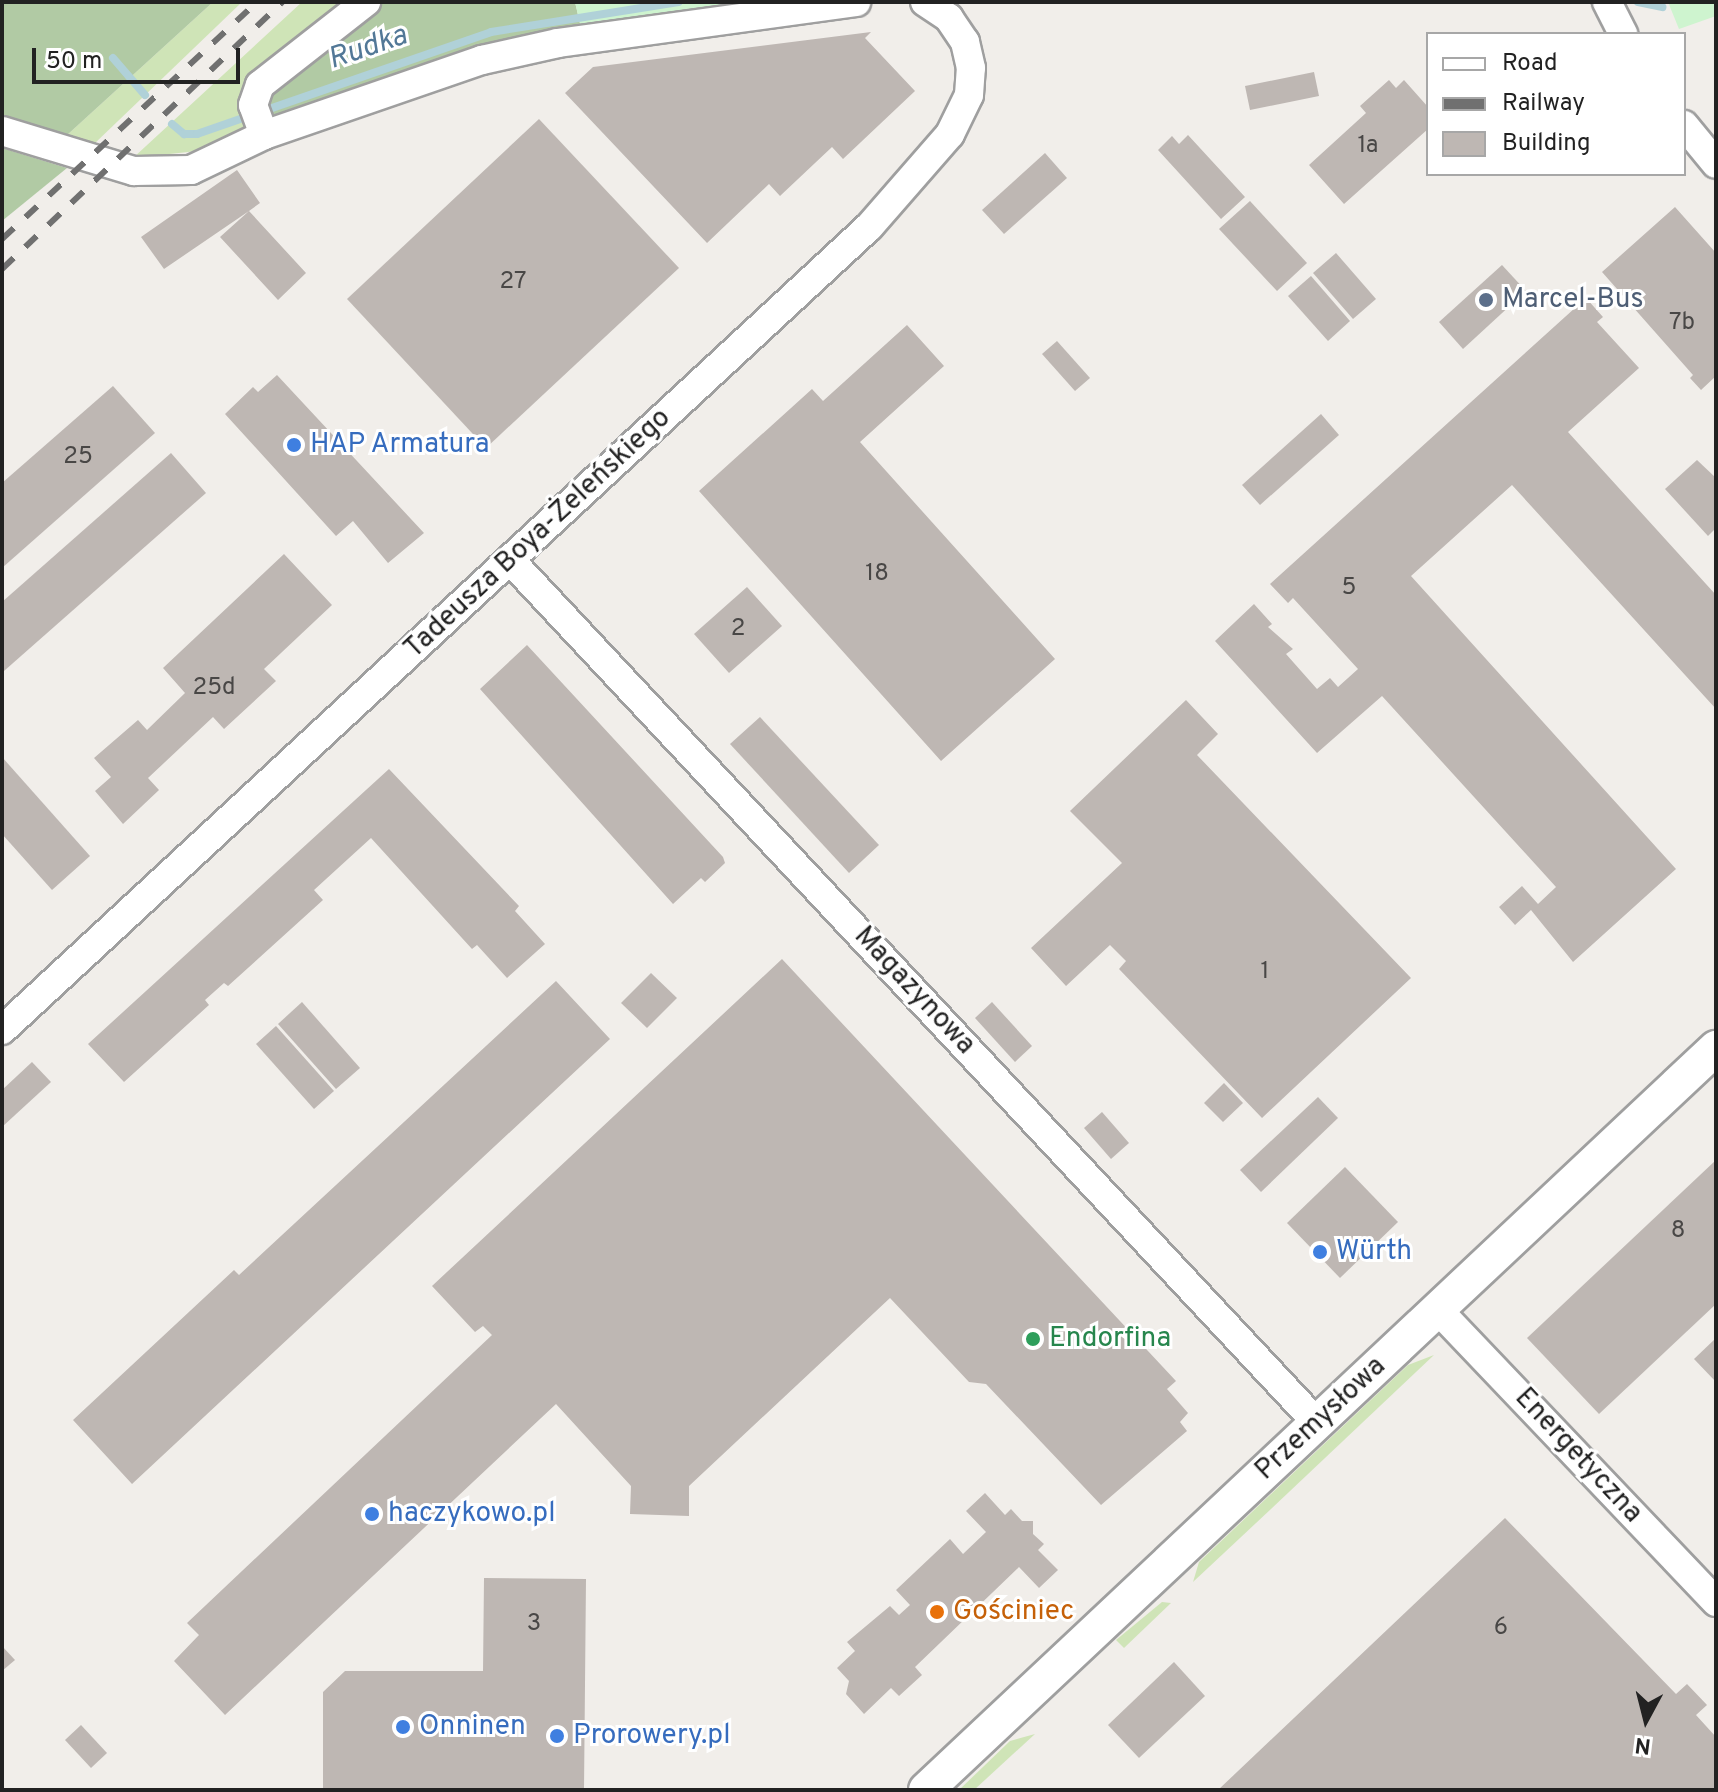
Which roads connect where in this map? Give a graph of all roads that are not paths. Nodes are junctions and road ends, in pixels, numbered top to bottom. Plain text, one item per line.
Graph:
1 (366, 2) edge
2 (856, 2) edge
3 (925, 2) edge
4 (260, 123) junction
5 (1686, 127) edge
6 (2, 131) edge
7 (1716, 164) edge
8 (511, 561) junction
9 (2, 1030) edge
10 (1716, 1048) edge
11 (1439, 1311) junction
12 (1317, 1423) junction
13 (1716, 1602) edge
14 (926, 1790) edge

1 - 4 street
2 - 4 street
3 - 8 street, Tadeusza Boya-Żeleńskiego
4 - 6 street
5 - 7 street
8 - 9 street, Tadeusza Boya-Żeleńskiego
8 - 12 street, Magazynowa
10 - 11 street, Przemysłowa
11 - 12 street, Przemysłowa
11 - 13 street, Energetyczna
12 - 14 street, Przemysłowa

